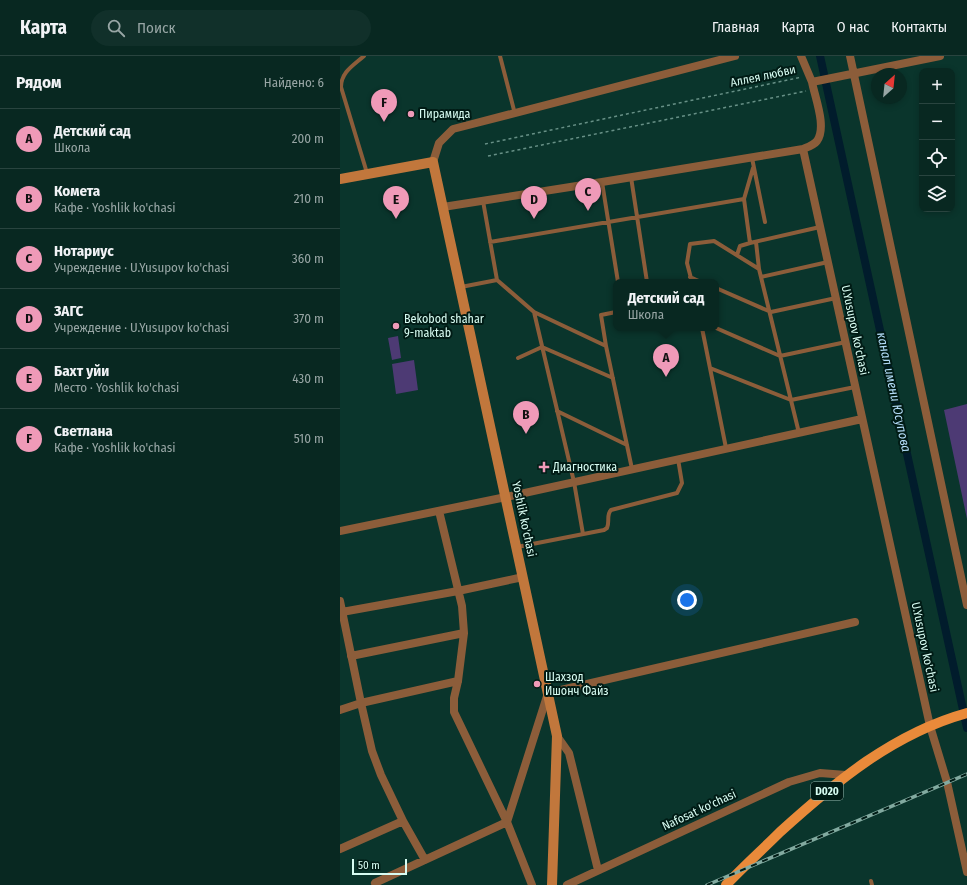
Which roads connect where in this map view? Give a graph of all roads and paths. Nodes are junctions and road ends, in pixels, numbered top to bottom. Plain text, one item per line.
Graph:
1 (364, 56) edge
2 (500, 56) edge
3 (734, 56) edge
4 (801, 56) edge
5 (850, 56) edge
6 (940, 56) edge
7 (854, 74) junction
8 (812, 80) junction
9 (808, 90) dead end
10 (515, 114) junction
11 (485, 144) dead end
12 (803, 149) junction
13 (488, 156) dead end
14 (752, 157) junction
15 (433, 162) junction
16 (754, 167) junction
17 (367, 174) junction
18 (631, 177) junction
19 (340, 179) edge
20 (602, 182) junction
21 (744, 199) junction
22 (483, 200) junction
23 (443, 207) junction
24 (637, 217) junction
25 (608, 222) junction
26 (765, 222) dead end
27 (820, 227) junction
28 (490, 242) junction
29 (756, 242) junction
30 (750, 243) junction
31 (737, 255) junction
32 (828, 262) junction
33 (759, 269) junction
34 (761, 277) junction
35 (618, 279) edge
36 (647, 279) edge
37 (691, 279) edge
38 (497, 280) junction
39 (460, 287) junction
40 (719, 289) edge
41 (836, 298) junction
42 (534, 312) junction
43 (771, 312) junction
44 (613, 313) edge
45 (719, 329) edge
46 (703, 331) edge
47 (846, 342) junction
48 (606, 346) junction
49 (542, 347) junction
50 (780, 356) junction
51 (518, 358) dead end
52 (710, 368) junction
53 (613, 378) junction
54 (856, 387) junction
55 (791, 400) junction
56 (557, 411) junction
57 (862, 419) junction
58 (799, 433) junction
59 (627, 445) junction
60 (726, 448) junction
61 (678, 459) junction
62 (632, 469) junction
63 (574, 482) junction
64 (506, 497) junction
65 (438, 510) junction
66 (340, 531) edge
67 (583, 534) junction
68 (516, 547) junction
69 (523, 577) junction
70 (458, 591) junction
71 (340, 600) edge
72 (967, 605) edge
73 (342, 612) junction
74 (855, 622) dead end
75 (464, 633) junction
76 (351, 656) junction
77 (458, 681) junction
78 (548, 693) junction
79 (361, 703) junction
80 (340, 710) edge
81 (967, 712) edge
82 (930, 726) junction
83 (557, 736) junction
84 (846, 775) junction
85 (403, 821) junction
86 (507, 822) junction
87 (340, 849) edge
88 (425, 860) junction
89 (598, 870) junction
90 (967, 872) edge
91 (377, 885) edge
92 (532, 885) edge
93 (552, 885) edge
94 (567, 885) edge
95 (726, 885) edge

1 - 17 lane
2 - 10 lane
3 - 10 street
4 - 8 street
5 - 7 street
6 - 7 street
7 - 8 street
7 - 72 street
8 - 11 path, Аллея любви
8 - 12 street
9 - 13 path, Аллея любви
10 - 15 street
12 - 14 street
12 - 27 street, U.Yusupov ko'chasi
14 - 16 lane
14 - 18 street
15 - 17 street
15 - 23 street, Yoshlik ko'chasi
16 - 21 lane
16 - 26 lane
17 - 19 street
18 - 20 street
18 - 24 lane
20 - 22 street
20 - 25 lane
21 - 24 lane
21 - 30 lane
22 - 23 street
22 - 28 lane
23 - 39 street, Yoshlik ko'chasi
24 - 25 lane
24 - 36 lane
25 - 28 lane
25 - 35 lane
27 - 29 lane
27 - 32 street, U.Yusupov ko'chasi
28 - 38 lane
29 - 30 lane
29 - 33 lane
30 - 31 lane
31 - 33 lane
31 - 37 lane
32 - 34 lane
32 - 41 street, U.Yusupov ko'chasi
33 - 34 lane
34 - 43 lane
38 - 39 lane
38 - 42 lane
39 - 64 street, Yoshlik ko'chasi
40 - 43 lane
41 - 43 lane
41 - 47 street, U.Yusupov ko'chasi
42 - 48 lane
42 - 49 lane
43 - 50 lane
44 - 48 lane
45 - 50 lane
46 - 52 lane
47 - 50 lane
47 - 54 street, U.Yusupov ko'chasi
48 - 53 lane
49 - 51 lane
49 - 53 lane
49 - 56 lane
50 - 55 lane
52 - 55 lane
52 - 60 lane
53 - 59 lane
54 - 55 lane
54 - 57 street, U.Yusupov ko'chasi
55 - 58 lane
56 - 59 lane
56 - 63 lane
57 - 58 street
57 - 82 street, U.Yusupov ko'chasi
58 - 60 street
59 - 62 lane
60 - 61 street
61 - 62 street
61 - 67 lane
62 - 63 street
63 - 64 street
63 - 67 lane
64 - 65 street
64 - 68 street, Yoshlik ko'chasi
65 - 66 street
65 - 70 street
67 - 68 lane
68 - 69 street, Yoshlik ko'chasi
69 - 70 street
69 - 78 street, Yoshlik ko'chasi
70 - 73 street
70 - 75 street
71 - 73 street
73 - 76 street
74 - 78 street
75 - 76 street
75 - 77 street
76 - 79 street
77 - 79 street
77 - 86 street
78 - 83 street, Yoshlik ko'chasi
78 - 86 street
79 - 80 street
79 - 85 street
81 - 82 main road, D020
82 - 84 main road, D020
82 - 90 street, U.Yusupov ko'chasi
83 - 89 street
83 - 93 street, Yoshlik ko'chasi
84 - 89 street, Nafosat ko'chasi
84 - 95 main road, D020
85 - 87 street
85 - 88 street
86 - 88 street
86 - 92 street
88 - 91 street
89 - 94 street, Nafosat ko'chasi

